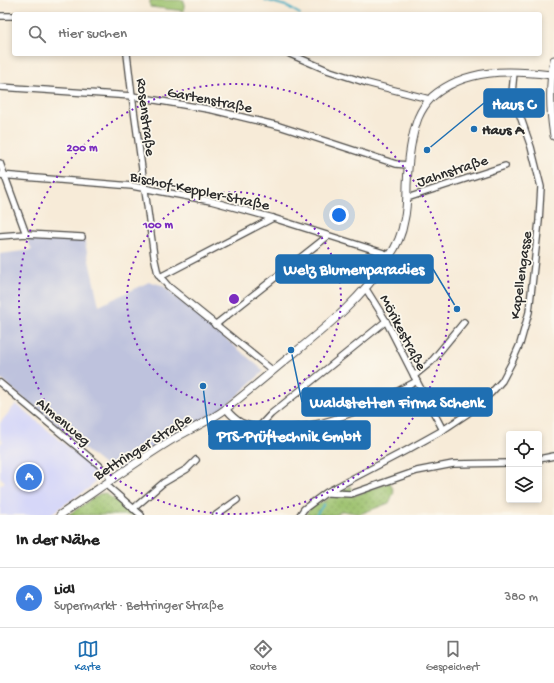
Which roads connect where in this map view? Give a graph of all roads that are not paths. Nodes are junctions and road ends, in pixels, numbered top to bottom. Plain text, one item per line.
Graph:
1 (0, 16) edge
2 (12, 16) edge
3 (127, 56) edge
4 (295, 56) edge
5 (554, 60) edge
6 (514, 72) junction
7 (551, 75) junction
8 (0, 87) edge
9 (132, 96) junction
10 (430, 99) junction
11 (554, 136) edge
12 (0, 163) edge
13 (408, 165) junction
14 (505, 166) dead end
15 (3, 176) edge
16 (144, 188) junction
17 (407, 198) junction
18 (273, 218) junction
19 (26, 234) junction
20 (0, 236) edge
21 (328, 236) junction
22 (82, 238) dead end
23 (390, 255) junction
24 (160, 277) junction
25 (366, 289) junction
26 (386, 321) junction
27 (464, 322) dead end
28 (215, 325) junction
29 (272, 370) junction
30 (415, 379) junction
31 (0, 383) edge
32 (226, 409) junction
33 (258, 428) junction
34 (443, 430) junction
35 (554, 456) edge
36 (542, 458) edge
37 (196, 460) dead end
38 (506, 463) edge
39 (112, 480) junction
40 (105, 484) junction
41 (326, 492) junction
42 (237, 500) dead end
43 (133, 509) junction
44 (60, 515) edge
45 (141, 515) edge
46 (216, 515) edge
47 (300, 515) edge

1 - 2 street
3 - 9 street, Rosenstraße
4 - 10 street
5 - 7 street
6 - 7 street, Bettringer Straße
6 - 10 street, Bettringer Straße
6 - 34 street, Kapellengasse
7 - 11 street
8 - 9 street, Gartenstraße
9 - 13 street, Gartenstraße
9 - 16 street, Rosenstraße
10 - 13 street, Bettringer Straße
12 - 15 street
13 - 17 street, Bettringer Straße
14 - 17 street, Jahnstraße
15 - 16 street, Bischof-Keppler-Straße
15 - 19 street
16 - 18 street, Bischof-Keppler-Straße
16 - 24 street, Rosenstraße
17 - 23 street, Bettringer Straße
18 - 21 street, Bischof-Keppler-Straße
18 - 24 street
19 - 20 street
19 - 22 street
21 - 23 street, Bischof-Keppler-Straße
21 - 28 street
23 - 25 street, Bettringer Straße
24 - 28 street
25 - 26 street, Mörikestraße
25 - 29 street, Bettringer Straße
26 - 30 street, Mörikestraße
26 - 33 street
27 - 30 street
28 - 29 street
29 - 32 street, Bettringer Straße
30 - 33 street
30 - 34 street, Mörikestraße
31 - 39 street, Almenweg
32 - 33 street
32 - 39 street, Bettringer Straße
34 - 41 street, Kapellengasse
35 - 36 street
37 - 43 street
38 - 41 street
39 - 40 street, Bettringer Straße
40 - 43 street
40 - 44 street, Bettringer Straße
41 - 47 street, Kapellengasse
42 - 46 street
43 - 45 street

